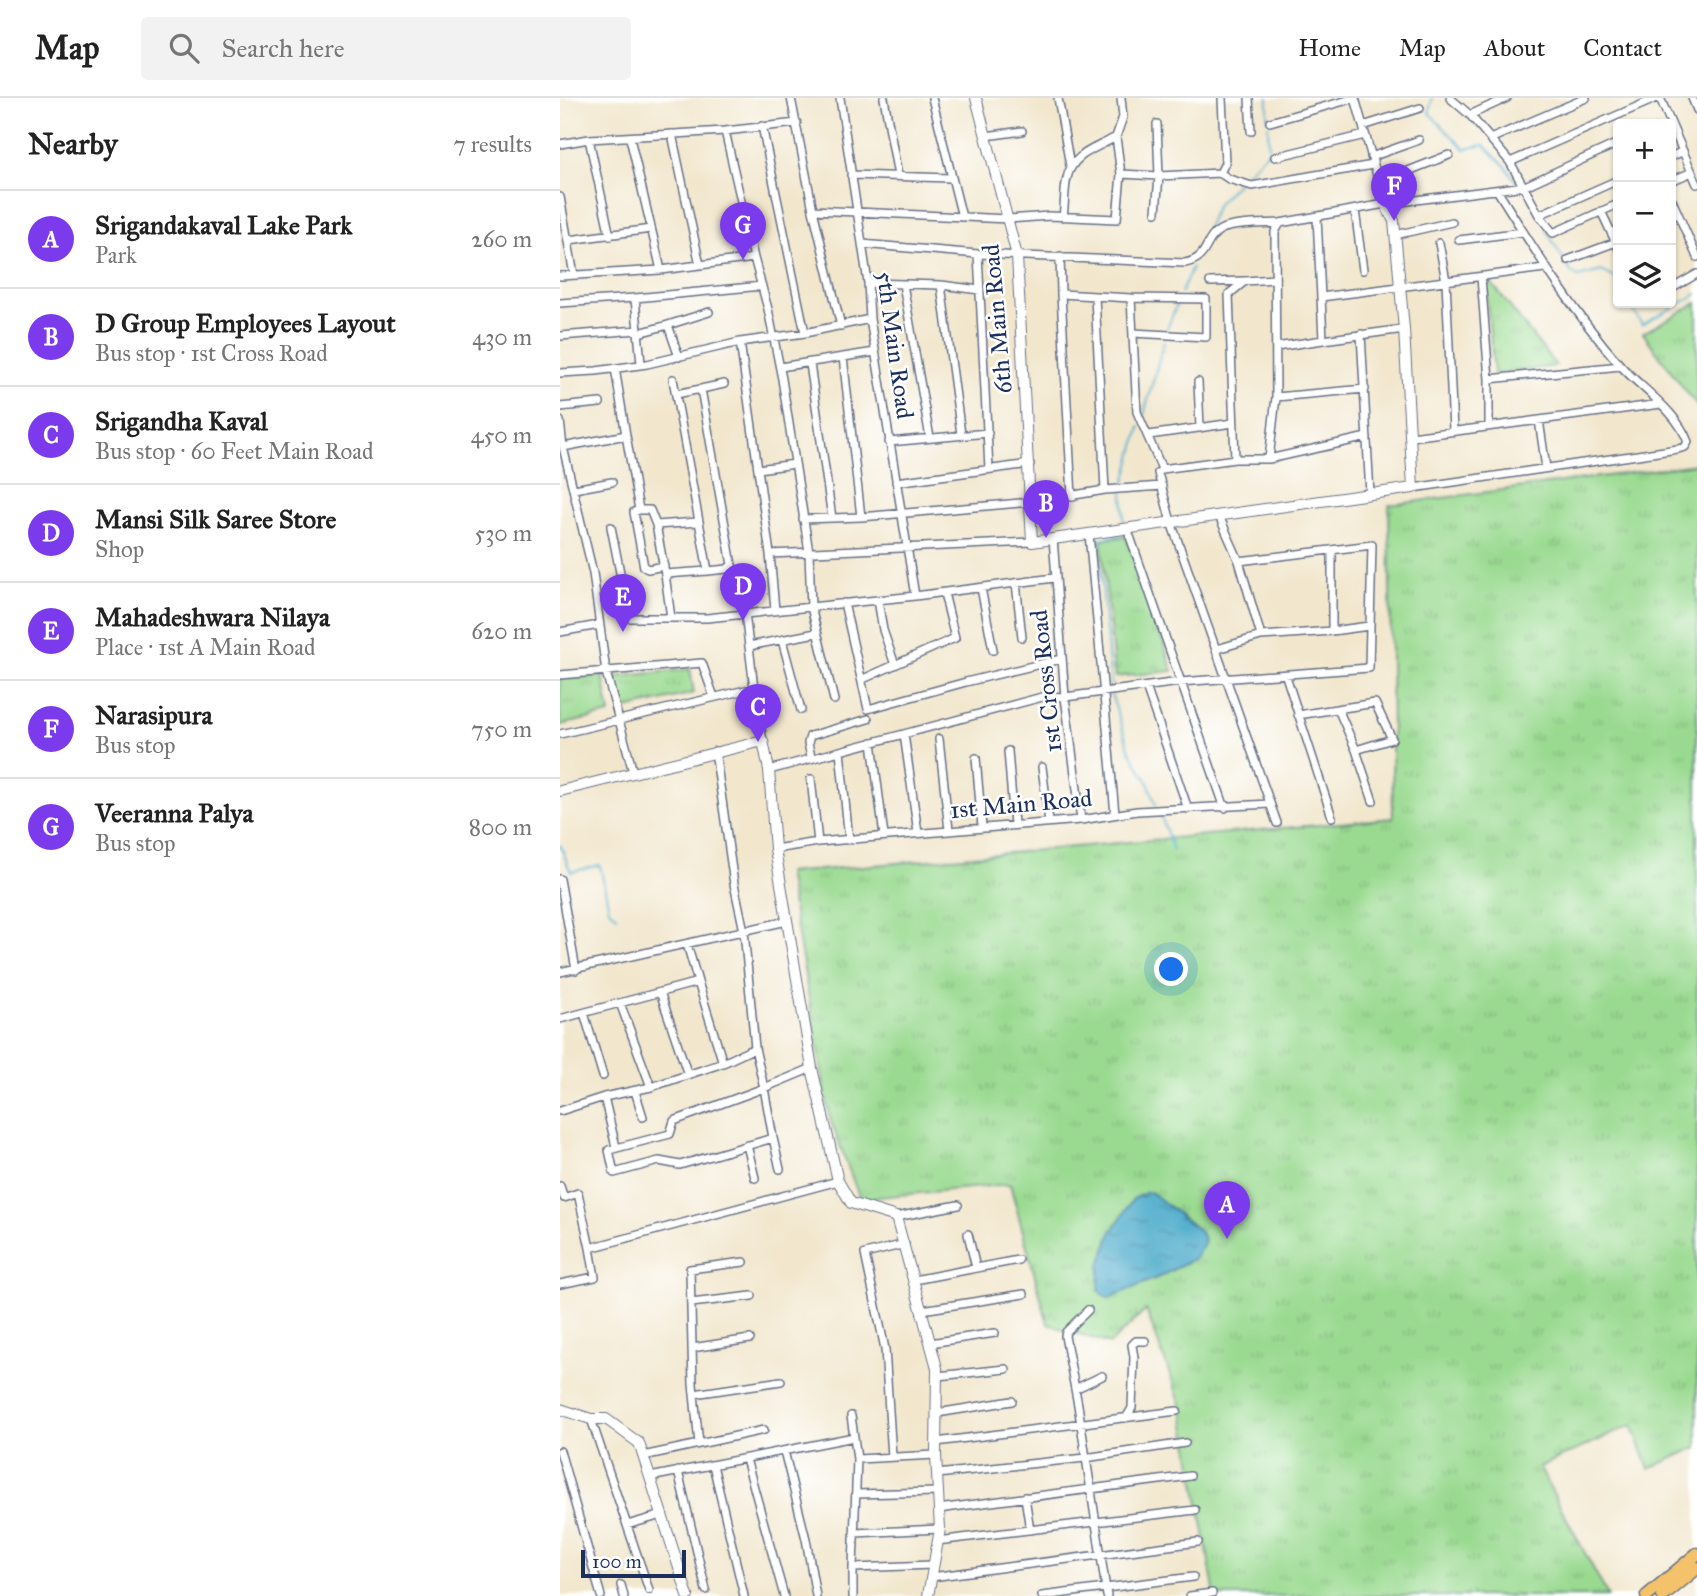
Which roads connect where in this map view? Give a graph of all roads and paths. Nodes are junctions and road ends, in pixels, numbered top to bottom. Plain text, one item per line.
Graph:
1 (791, 98) edge
2 (840, 98) edge
3 (884, 98) edge
4 (932, 98) edge
5 (976, 98) edge
6 (1058, 98) edge
7 (1223, 98) edge
8 (1249, 98) edge
9 (1450, 98) edge
10 (1507, 98) edge
11 (1586, 98) edge
12 (1658, 98) edge
13 (1692, 98) edge
14 (1124, 99) edge
15 (1333, 101) edge
16 (1420, 108) dead end
17 (1697, 110) edge
18 (1470, 115) junction
19 (1669, 119) edge
20 (1270, 122) dead end
21 (797, 123) junction
22 (1157, 124) dead end
23 (762, 126) junction
24 (1363, 126) junction
25 (724, 131) junction
26 (1022, 131) dead end
27 (1251, 131) dead end
28 (672, 134) junction
29 (1676, 134) edge
30 (1365, 135) junction
31 (986, 136) junction
32 (1116, 137) junction
33 (630, 138) junction
34 (589, 139) junction
35 (1419, 139) dead end
36 (1490, 139) junction
37 (560, 144) edge
38 (1613, 146) edge
39 (1683, 151) junction
40 (1676, 154) edge
41 (1449, 155) dead end
42 (1275, 157) dead end
43 (1372, 161) junction
44 (1510, 162) junction
45 (1070, 166) junction
46 (1692, 172) junction
47 (1220, 173) junction
48 (1121, 174) junction
49 (851, 175) junction
50 (898, 176) junction
51 (1158, 176) junction
52 (951, 178) junction
53 (1676, 179) edge
54 (1380, 182) junction
55 (1613, 182) edge
56 (1697, 184) edge
57 (1524, 186) junction
58 (1499, 189) junction
59 (560, 197) edge
60 (1385, 204) junction
61 (1613, 206) edge
62 (813, 209) junction
63 (1355, 209) junction
64 (1676, 209) edge
65 (856, 210) junction
66 (1601, 211) junction
67 (1156, 212) dead end
68 (1539, 215) junction
69 (962, 216) junction
70 (1063, 217) junction
71 (1317, 217) junction
72 (1008, 219) junction
73 (1452, 222) dead end
74 (1280, 223) junction
75 (651, 229) junction
76 (1523, 232) junction
77 (1395, 234) junction
78 (610, 236) junction
79 (1613, 236) edge
80 (566, 238) edge
81 (1460, 240) dead end
82 (1439, 243) dead end
83 (862, 244) junction
84 (1613, 246) edge
85 (978, 254) junction
86 (1017, 256) junction
87 (1060, 257) junction
88 (1697, 257) edge
89 (754, 258) junction
90 (1568, 260) dead end
91 (699, 265) junction
92 (1545, 268) junction
93 (661, 270) junction
94 (1363, 270) dead end
95 (1697, 274) edge
96 (574, 275) junction
97 (560, 276) edge
98 (1481, 277) junction
99 (1275, 279) junction
100 (1245, 281) junction
101 (1446, 281) junction
102 (1210, 282) dead end
103 (868, 283) junction
104 (903, 284) junction
105 (941, 285) junction
106 (1399, 285) junction
107 (762, 286) junction
108 (1676, 286) edge
109 (980, 290) junction
110 (1060, 294) junction
111 (1095, 297) junction
112 (1321, 297) junction
113 (635, 298) junction
114 (1131, 298) junction
115 (560, 303) edge
116 (709, 312) dead end
117 (870, 319) junction
118 (668, 326) junction
119 (841, 326) junction
120 (1404, 329) junction
121 (638, 332) junction
122 (805, 333) junction
123 (1133, 333) junction
124 (1361, 334) junction
125 (560, 335) edge
126 (774, 337) junction
127 (1323, 340) junction
128 (740, 342) junction
129 (1276, 347) junction
130 (875, 352) junction
131 (679, 357) junction
132 (843, 357) junction
133 (810, 363) junction
134 (641, 365) junction
135 (1621, 366) junction
136 (780, 367) junction
137 (615, 368) junction
138 (560, 373) edge
139 (673, 379) dead end
140 (1489, 380) junction
141 (1198, 382) dead end
142 (724, 384) dead end
143 (701, 389) junction
144 (1364, 389) junction
145 (676, 394) junction
146 (1276, 397) junction
147 (600, 403) dead end
148 (1661, 404) junction
149 (560, 407) edge
150 (1539, 420) junction
151 (560, 421) edge
152 (1233, 423) junction
153 (1489, 426) junction
154 (1200, 428) junction
155 (1453, 431) junction
156 (988, 433) junction
157 (961, 434) junction
158 (626, 435) junction
159 (1149, 435) junction
160 (1411, 436) junction
161 (1367, 437) junction
162 (930, 438) junction
163 (889, 442) junction
164 (563, 447) junction
165 (1235, 458) junction
166 (1269, 459) junction
167 (795, 464) junction
168 (1030, 464) junction
169 (1546, 468) junction
170 (758, 469) junction
171 (989, 469) junction
172 (1162, 469) junction
173 (612, 482) dead end
174 (896, 482) junction
175 (1162, 486) junction
176 (1413, 488) junction
177 (574, 489) junction
178 (1105, 490) junction
179 (1370, 494) junction
180 (1072, 497) junction
181 (1032, 502) junction
182 (639, 510) junction
183 (900, 513) junction
184 (1219, 516) junction
185 (861, 517) junction
186 (832, 518) junction
187 (803, 519) junction
188 (698, 522) junction
189 (1171, 522) junction
190 (656, 525) junction
191 (611, 527) dead end
192 (1127, 528) junction
193 (1089, 534) junction
194 (1053, 538) junction
195 (1032, 542) junction
196 (906, 548) junction
197 (1332, 550) junction
198 (809, 552) junction
199 (769, 554) junction
200 (1239, 561) junction
201 (732, 565) junction
202 (664, 570) junction
203 (708, 570) junction
204 (1054, 578) junction
205 (1016, 583) junction
206 (981, 588) junction
207 (944, 593) junction
208 (915, 596) junction
209 (878, 600) junction
210 (844, 603) junction
211 (811, 607) junction
212 (775, 610) junction
213 (745, 613) junction
214 (671, 618) junction
215 (599, 625) junction
216 (1370, 626) junction
217 (1332, 631) junction
218 (560, 632) edge
219 (816, 633) junction
220 (1261, 636) junction
221 (1022, 637) dead end
222 (782, 640) junction
223 (749, 646) junction
224 (1217, 649) junction
225 (993, 650) dead end
226 (1062, 659) junction
227 (895, 665) junction
228 (606, 672) junction
229 (560, 675) edge
230 (1286, 676) junction
231 (863, 679) junction
232 (1225, 679) junction
233 (1180, 682) junction
234 (1146, 687) junction
235 (754, 688) junction
236 (1103, 692) junction
237 (714, 697) junction
238 (1065, 697) junction
239 (834, 700) dead end
240 (1338, 709) junction
241 (801, 710) dead end
242 (1298, 715) junction
243 (618, 719) junction
244 (868, 719) dead end
245 (560, 734) edge
246 (904, 734) junction
247 (939, 739) dead end
248 (763, 741) junction
249 (872, 742) junction
250 (1356, 750) junction
251 (715, 751) junction
252 (840, 751) junction
253 (1008, 751) dead end
254 (811, 757) junction
255 (976, 758) dead end
256 (1042, 767) dead end
257 (769, 770) junction
258 (634, 772) junction
259 (811, 779) dead end
260 (560, 791) edge
261 (1373, 801) dead end
262 (1270, 804) junction
263 (1226, 808) junction
264 (1188, 809) junction
265 (1115, 814) junction
266 (1332, 817) dead end
267 (1081, 820) junction
268 (1049, 822) junction
269 (1277, 823) dead end
270 (1014, 824) junction
271 (982, 827) junction
272 (949, 830) junction
273 (918, 833) junction
274 (884, 836) junction
275 (849, 839) junction
276 (818, 842) junction
277 (775, 849) junction
278 (560, 879) edge
279 (787, 920) junction
280 (744, 931) junction
281 (687, 944) junction
282 (576, 970) junction
283 (560, 972) edge
284 (698, 982) junction
285 (660, 992) junction
286 (620, 1003) junction
287 (584, 1013) junction
288 (560, 1019) edge
289 (755, 1048) junction
290 (723, 1063) junction
291 (812, 1068) junction
292 (688, 1075) junction
293 (603, 1076) dead end
294 (651, 1087) junction
295 (764, 1088) junction
296 (635, 1091) junction
297 (604, 1097) junction
298 (560, 1111) edge
299 (643, 1117) dead end
300 (774, 1138) junction
301 (747, 1145) junction
302 (616, 1147) junction
303 (780, 1169) dead end
304 (755, 1178) dead end
305 (838, 1181) junction
306 (560, 1186) edge
307 (958, 1205) dead end
308 (896, 1217) junction
309 (968, 1234) dead end
310 (905, 1244) junction
311 (590, 1248) junction
312 (1018, 1260) dead end
313 (744, 1262) dead end
314 (976, 1268) junction
315 (914, 1280) junction
316 (560, 1281) edge
317 (1024, 1294) dead end
318 (752, 1296) dead end
319 (691, 1303) junction
320 (922, 1310) junction
321 (1088, 1310) dead end
322 (995, 1333) dead end
323 (750, 1339) dead end
324 (1145, 1341) dead end
325 (930, 1343) junction
326 (692, 1348) junction
327 (1006, 1369) dead end
328 (937, 1376) junction
329 (1102, 1376) dead end
330 (781, 1381) dead end
331 (1075, 1389) junction
332 (694, 1394) junction
333 (1012, 1402) dead end
334 (560, 1409) edge
335 (1177, 1411) dead end
336 (937, 1413) junction
337 (851, 1416) dead end
338 (1126, 1418) junction
339 (591, 1419) junction
340 (1080, 1423) junction
341 (764, 1430) dead end
342 (854, 1437) junction
343 (936, 1442) junction
344 (1185, 1443) dead end
345 (699, 1444) junction
346 (560, 1451) edge
347 (784, 1451) junction
348 (936, 1455) junction
349 (643, 1456) junction
350 (892, 1457) junction
351 (746, 1458) junction
352 (1085, 1458) junction
353 (857, 1459) junction
354 (713, 1465) junction
355 (678, 1471) junction
356 (937, 1474) junction
357 (1189, 1476) dead end
358 (650, 1477) junction
359 (570, 1485) junction
360 (560, 1488) edge
361 (1090, 1489) junction
362 (938, 1492) junction
363 (856, 1494) junction
364 (1025, 1497) junction
365 (939, 1509) junction
366 (1195, 1510) dead end
367 (662, 1514) junction
368 (1096, 1523) junction
369 (627, 1525) junction
370 (940, 1529) junction
371 (1030, 1531) junction
372 (854, 1533) junction
373 (937, 1541) junction
374 (1198, 1542) dead end
375 (1697, 1554) edge
376 (1101, 1556) junction
377 (932, 1565) junction
378 (853, 1568) junction
379 (1697, 1568) edge
380 (931, 1577) junction
381 (1193, 1577) dead end
382 (621, 1585) dead end
383 (649, 1590) dead end
384 (706, 1590) dead end
385 (1106, 1592) edge
386 (1212, 1593) dead end
387 (601, 1596) edge
388 (624, 1596) edge
389 (688, 1596) edge
390 (744, 1596) edge
391 (784, 1596) edge
392 (816, 1596) edge
393 (852, 1596) edge
394 (928, 1596) edge
395 (1042, 1596) edge
396 (1190, 1596) edge
397 (1647, 1596) edge
398 (1663, 1596) edge

1 - 21 street
2 - 49 street, 5th Main Road
3 - 50 street
4 - 52 street
5 - 31 street, 6th Main Road
6 - 45 street
7 - 47 street
8 - 27 street
9 - 18 street
10 - 18 street
11 - 36 street
12 - 19 street
12 - 44 street
13 - 17 street
14 - 32 street
15 - 20 street
15 - 24 street
16 - 24 street
18 - 36 street
21 - 23 street
21 - 62 street
22 - 51 street
23 - 25 street
23 - 122 street
24 - 30 street
25 - 28 street
25 - 89 street
26 - 31 street
28 - 33 street
28 - 91 street
29 - 39 street
30 - 42 street
30 - 43 street
31 - 72 street, 6th Main Road
32 - 45 street
32 - 48 street
33 - 34 street
33 - 75 street
34 - 37 street
34 - 78 street
35 - 43 street
36 - 44 street
38 - 57 street
39 - 40 street
39 - 46 street
41 - 54 street
43 - 47 street
43 - 54 street
44 - 57 street
45 - 70 street
46 - 53 street
46 - 56 street
47 - 51 street
48 - 51 street
48 - 70 street
49 - 50 street
49 - 65 street, 5th Main Road
50 - 52 street
51 - 67 street
52 - 69 street
54 - 60 street
55 - 68 street
57 - 58 street
57 - 68 street
58 - 60 street
58 - 76 street
59 - 80 street
60 - 63 street
60 - 77 street
61 - 66 street
62 - 65 street
62 - 119 street
63 - 71 street
63 - 94 street
64 - 88 street
65 - 69 street
65 - 83 street, 5th Main Road
66 - 68 street
66 - 79 street
69 - 72 street
70 - 72 street
71 - 74 street
71 - 112 street
72 - 86 street, 6th Main Road
73 - 77 street
74 - 87 street
74 - 99 street
75 - 78 street
75 - 93 street
76 - 81 street
76 - 92 street
77 - 106 street
78 - 80 street
80 - 96 street
82 - 101 street
83 - 85 street
83 - 103 street, 5th Main Road
84 - 90 street
85 - 86 street
85 - 109 street
86 - 87 street
86 - 168 street, 6th Main Road
87 - 110 street
89 - 91 street
89 - 107 street
91 - 93 street
92 - 98 street
92 - 135 street
93 - 96 street
95 - 108 street
96 - 97 street
98 - 101 street
98 - 140 street
99 - 100 street
99 - 129 street
100 - 102 street
100 - 152 street
101 - 106 street
101 - 155 street
103 - 104 street
103 - 117 street, 5th Main Road
104 - 105 street
104 - 162 street
105 - 109 street
105 - 157 street
106 - 112 street
106 - 120 street
107 - 113 street
107 - 126 street
109 - 156 street
110 - 111 street
110 - 180 street
111 - 114 street
111 - 178 street
112 - 127 street
113 - 115 street
113 - 121 street
114 - 123 street
114 - 123 street
116 - 118 street
117 - 119 street
117 - 130 street, 5th Main Road
118 - 121 street
118 - 131 street
119 - 122 street
120 - 124 street
120 - 160 street
121 - 125 street
121 - 134 street
122 - 126 street
123 - 159 street
124 - 127 street
124 - 144 street
126 - 128 street
126 - 136 street
127 - 129 street
128 - 131 street
128 - 170 street
129 - 146 street
130 - 132 street
130 - 163 street, 5th Main Road
131 - 134 street
132 - 133 street
132 - 185 street
133 - 136 street
133 - 186 street
134 - 137 street
135 - 140 street
135 - 148 street
136 - 167 street
137 - 138 street
137 - 158 street
139 - 145 street
140 - 153 street
141 - 154 street
142 - 143 street
143 - 145 street
143 - 201 street
144 - 146 street
144 - 161 street
145 - 188 street
146 - 166 street
147 - 149 street
148 - 150 street
148 - 169 street
150 - 153 street
150 - 169 street
151 - 164 street
152 - 154 street
152 - 165 street
153 - 155 street
154 - 159 street
155 - 160 street
156 - 157 street
156 - 171 street
157 - 162 street
158 - 164 street
158 - 182 street
159 - 172 street
160 - 176 street
161 - 166 street
161 - 179 street
162 - 163 street
163 - 174 street, 5th Main Road
164 - 177 street
165 - 166 street
165 - 172 street
167 - 170 street
167 - 187 street
168 - 171 street
168 - 181 street, 6th Main Road
169 - 176 street
170 - 199 street
171 - 174 street
172 - 175 street
173 - 177 street
174 - 183 street, 5th Main Road
175 - 178 street
175 - 189 street
176 - 179 street
177 - 215 street
178 - 180 street
179 - 184 street
180 - 181 street
181 - 183 street
181 - 195 street, 6th Main Road
182 - 190 street
182 - 202 street
183 - 185 street
183 - 196 street, 5th Main Road
184 - 189 street
184 - 200 street
185 - 186 street
186 - 187 street
187 - 198 street
188 - 190 street
188 - 203 street
189 - 192 street
189 - 224 street
190 - 202 street
191 - 214 street
192 - 193 street
192 - 233 street
193 - 194 street
193 - 236 street
194 - 195 street
194 - 204 street, 1st Cross Road
195 - 196 street
196 - 198 street
196 - 208 street, 5th Main Road
197 - 200 street
197 - 216 street
197 - 217 street
198 - 199 street
198 - 211 street
199 - 212 street
200 - 220 street
201 - 203 street
201 - 213 street
202 - 203 street
202 - 214 street
204 - 205 street
204 - 226 street, 1st Cross Road
205 - 206 street
205 - 221 street
206 - 207 street
206 - 225 street
207 - 208 street
207 - 227 street
208 - 209 street
209 - 210 street
209 - 227 street
210 - 211 street
210 - 231 street
211 - 212 street
211 - 219 street
212 - 213 street
213 - 214 street
213 - 223 street
215 - 218 street
215 - 228 street
216 - 217 street
216 - 230 street
217 - 220 street
219 - 222 street
219 - 239 street
220 - 224 street
222 - 223 street
222 - 241 street
223 - 235 street
224 - 232 street
226 - 231 street
226 - 238 street, 1st Cross Road
227 - 231 street
228 - 229 street
228 - 237 street
228 - 243 street
230 - 232 street
230 - 242 street
232 - 233 street
232 - 262 street
233 - 234 street
233 - 263 street
234 - 236 street
234 - 264 street
235 - 237 street
235 - 248 street
236 - 238 street
236 - 265 street
237 - 243 street
238 - 246 street
238 - 267 street, 1st Cross Road
240 - 242 street
240 - 250 street
240 - 250 street
242 - 266 street
243 - 245 street
243 - 258 street
244 - 254 street
246 - 249 street
246 - 273 street
247 - 272 street
248 - 251 street
248 - 257 street
249 - 252 street
249 - 274 street
250 - 261 street
251 - 258 street
251 - 280 street
252 - 254 street
252 - 275 street
253 - 270 street
254 - 257 street
255 - 271 street
256 - 268 street
257 - 277 street
258 - 260 street
259 - 276 street
262 - 263 street, 1st Main Road
262 - 269 street
263 - 264 street, 1st Main Road
264 - 265 street, 1st Main Road
265 - 267 street, 1st Main Road
267 - 268 street, 1st Main Road
268 - 270 street, 1st Main Road
270 - 271 street, 1st Main Road
271 - 272 street, 1st Main Road
272 - 273 street, 1st Main Road
273 - 274 street, 1st Main Road
274 - 275 street, 1st Main Road
275 - 276 street, 1st Main Road
276 - 277 street, 1st Main Road
277 - 279 street
278 - 282 street
279 - 280 street
279 - 291 street
280 - 281 street
280 - 289 street
281 - 282 street
281 - 284 street
282 - 283 street
284 - 285 street
284 - 290 street
285 - 286 street
285 - 292 street
286 - 287 street
286 - 294 street
287 - 288 street
287 - 293 street
289 - 290 street
289 - 295 street
290 - 292 street
291 - 295 street
291 - 305 street
292 - 294 street
294 - 296 street
295 - 300 street
295 - 302 street
296 - 297 street
296 - 299 street
297 - 298 street
297 - 302 street
300 - 301 street
300 - 303 street
301 - 302 street
301 - 304 street
305 - 308 street
305 - 311 street
306 - 311 street
307 - 308 street
308 - 310 street
309 - 314 street
310 - 315 street
310 - 350 street
311 - 316 street
312 - 314 street
313 - 319 street
314 - 315 street
315 - 320 street
317 - 320 street
318 - 319 street
319 - 326 street
320 - 325 street
321 - 331 street
322 - 325 street
323 - 326 street
324 - 338 street
325 - 328 street
326 - 332 street
327 - 328 street
328 - 336 street
329 - 331 street
330 - 332 street
331 - 340 street
332 - 345 street
333 - 336 street
334 - 339 street
335 - 338 street
336 - 343 street
337 - 342 street
338 - 340 street
339 - 349 street
339 - 369 street
340 - 343 street
340 - 352 street
341 - 345 street
342 - 347 street
342 - 353 street
343 - 348 street
344 - 352 street
345 - 349 street
346 - 359 street
347 - 351 street
347 - 392 street
348 - 350 street
348 - 356 street
349 - 358 street
350 - 353 street
351 - 354 street
351 - 391 street
352 - 356 street
352 - 361 street
353 - 363 street
354 - 355 street
354 - 390 street
355 - 358 street
355 - 384 street
356 - 362 street
357 - 361 street
358 - 367 street
359 - 360 street
359 - 387 street
361 - 364 street
361 - 368 street
362 - 363 street
362 - 365 street
363 - 372 street
364 - 365 street
364 - 371 street
365 - 370 street
366 - 368 street
367 - 369 street
367 - 389 street
368 - 371 street
368 - 376 street
369 - 383 street
370 - 372 street
370 - 373 street
371 - 373 street
372 - 378 street
373 - 377 street
374 - 376 street
375 - 397 main road
376 - 380 street
376 - 385 street
377 - 378 street
377 - 380 street
378 - 393 street
379 - 398 main road
380 - 394 street
381 - 385 street
382 - 388 street
385 - 395 street
386 - 396 street

